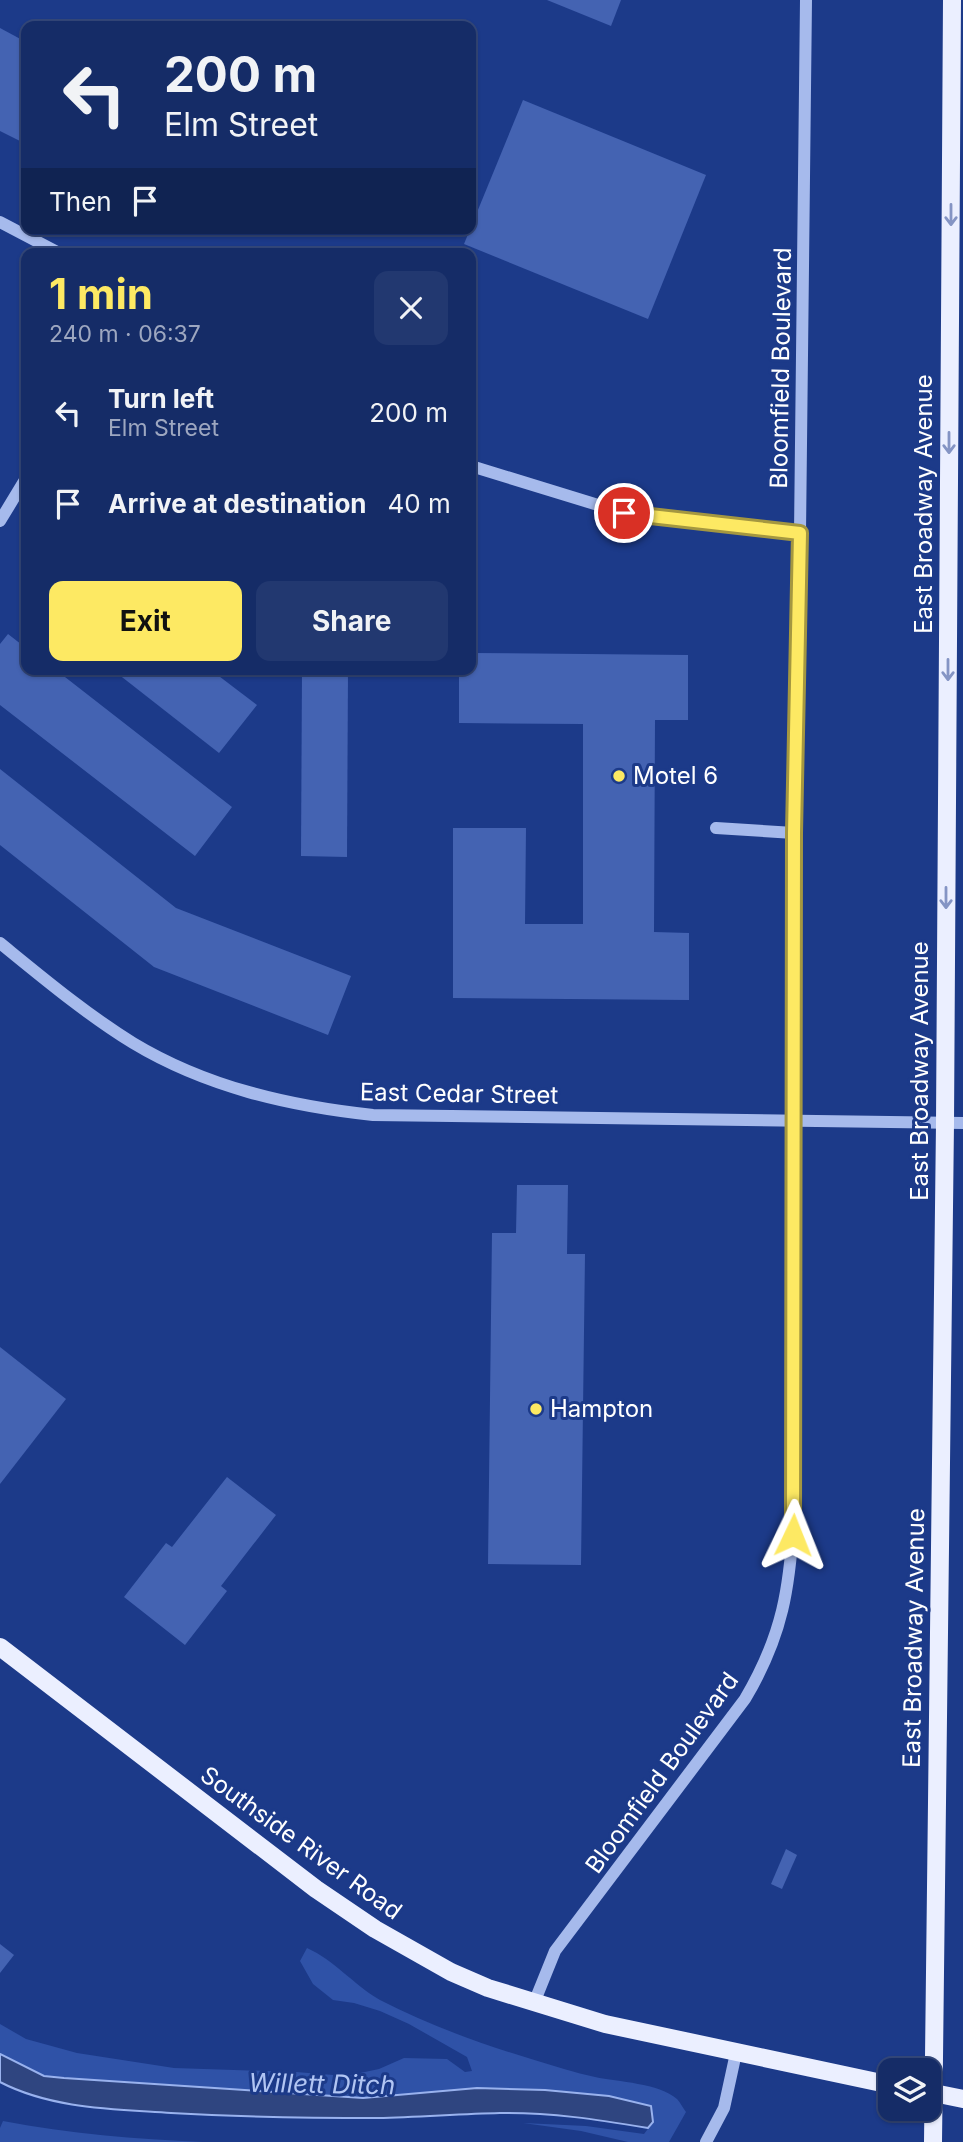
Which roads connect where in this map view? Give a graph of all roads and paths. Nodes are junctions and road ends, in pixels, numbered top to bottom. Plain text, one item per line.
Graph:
1 (806, 0) edge
2 (952, 0) edge
3 (0, 222) edge
4 (21, 233) edge
5 (25, 235) edge
6 (50, 248) edge
7 (476, 468) edge
8 (21, 486) edge
9 (0, 521) edge
10 (800, 533) junction
11 (716, 828) dead end
12 (794, 833) junction
13 (0, 943) edge
14 (794, 1121) junction
15 (954, 1123) edge
16 (0, 1647) edge
17 (534, 2003) junction
18 (736, 2053) junction
19 (932, 2058) edge
20 (878, 2082) edge
21 (941, 2095) edge
22 (963, 2099) edge
23 (932, 2121) edge
24 (706, 2142) edge
25 (933, 2142) edge

1 - 10 street, Bloomfield Boulevard
2 -> 15 main road, East Broadway Avenue
3 - 4 street
5 - 6 street
7 - 10 street
8 - 9 street
10 - 12 street, Bloomfield Boulevard
11 - 12 street
12 - 14 street, Bloomfield Boulevard
13 - 14 street, East Cedar Street
14 - 15 street, East Cedar Street
14 - 17 street, Bloomfield Boulevard
15 - 19 main road, East Broadway Avenue
16 - 17 main road, Southside River Road
17 - 18 main road, Southside River Road
18 - 20 main road, Southside River Road
18 - 24 street
21 - 22 main road
23 - 25 main road, East Broadway Avenue

